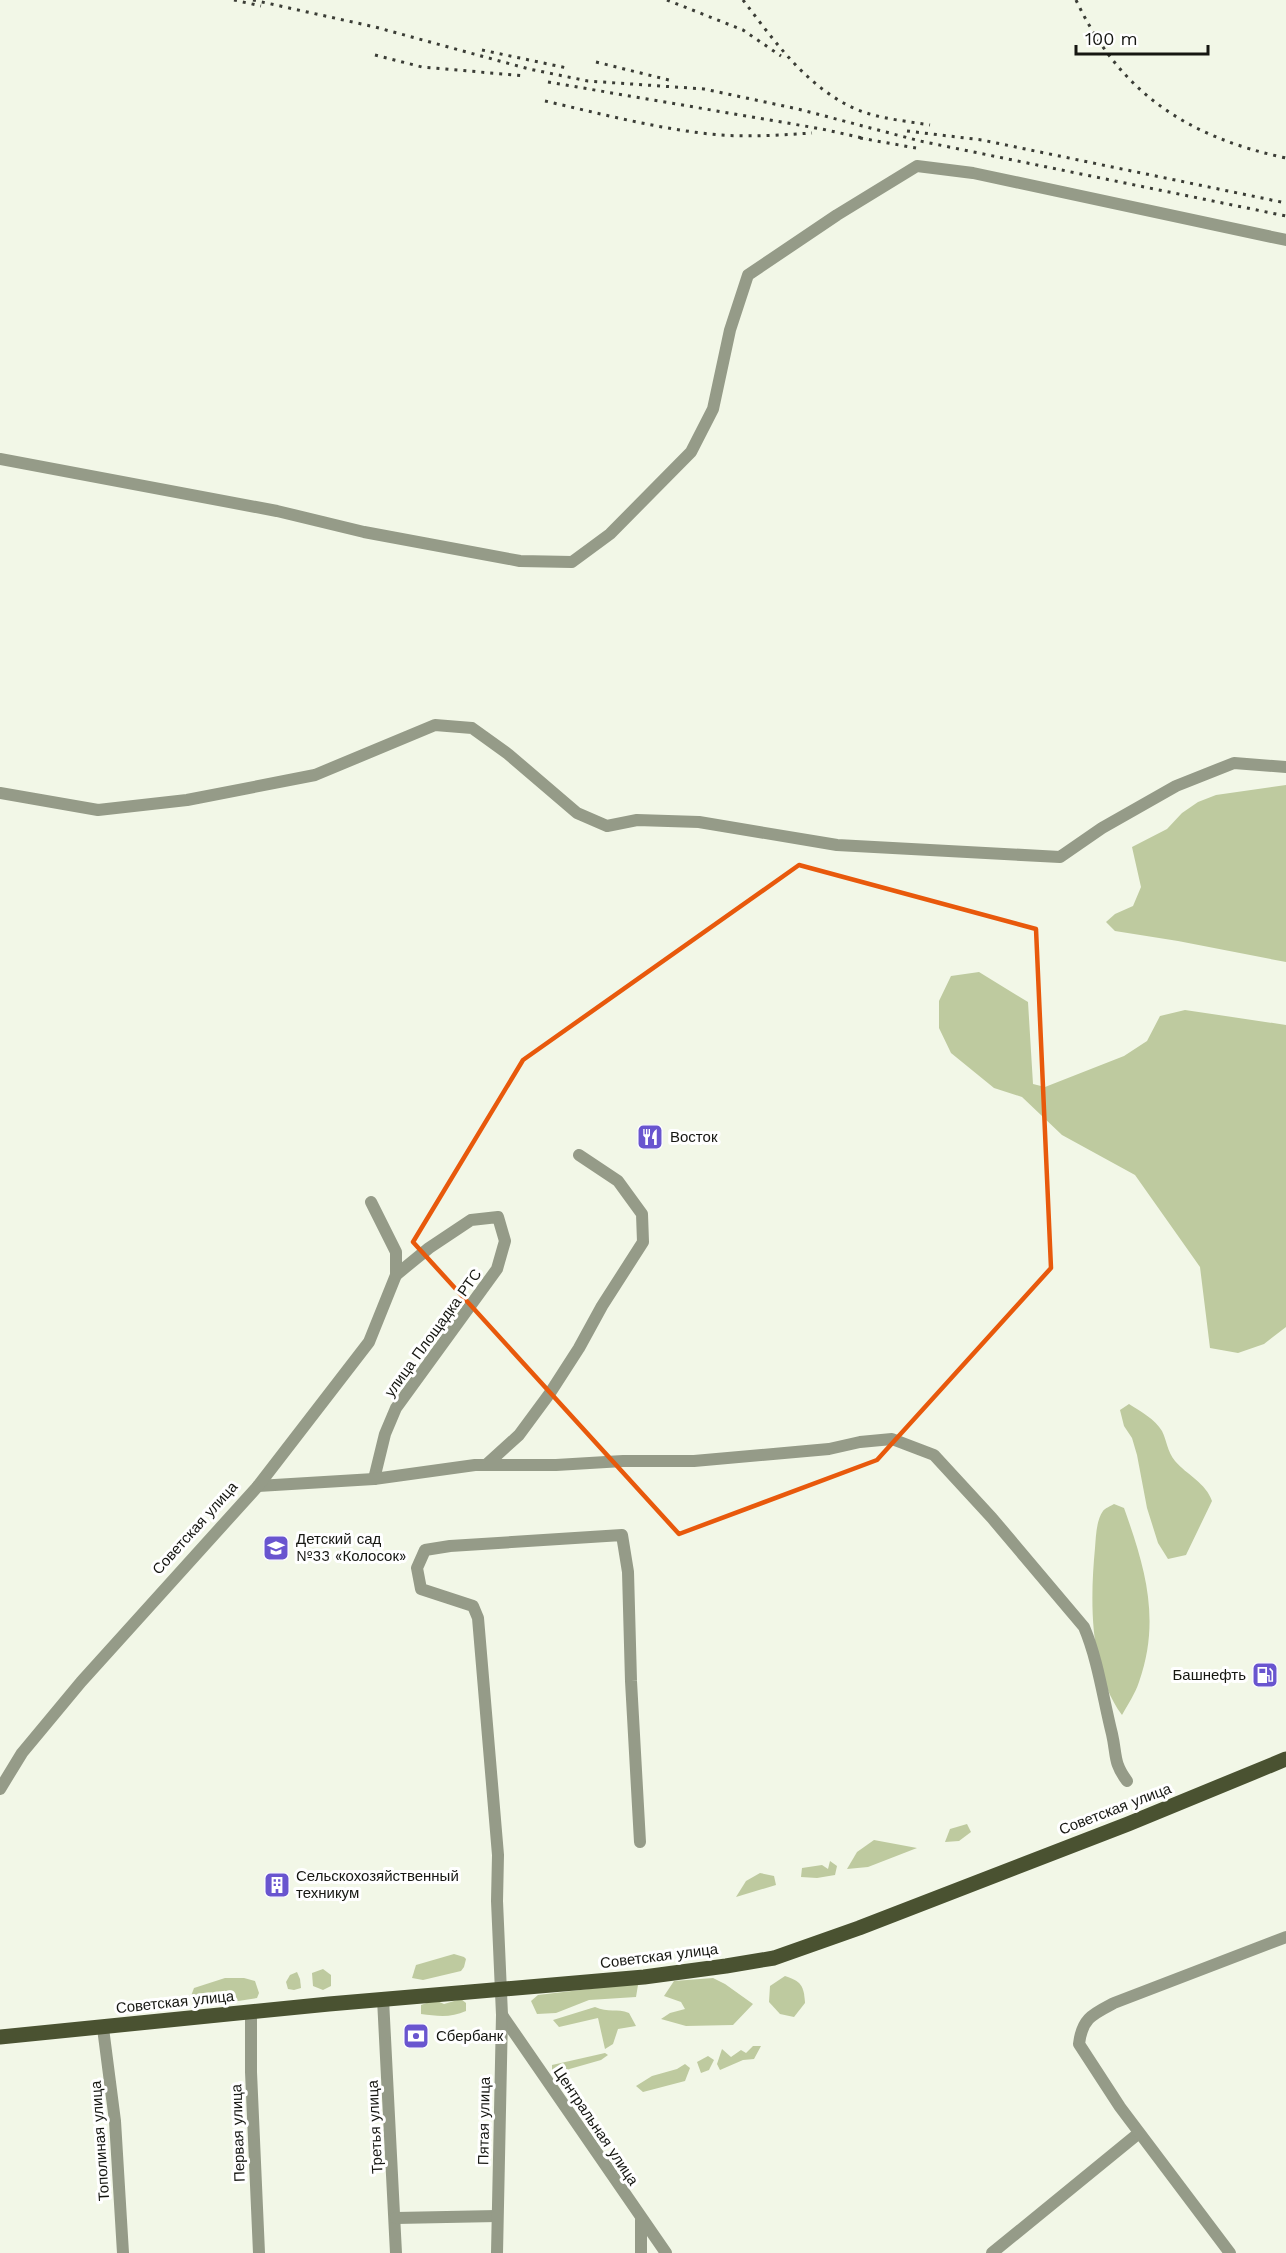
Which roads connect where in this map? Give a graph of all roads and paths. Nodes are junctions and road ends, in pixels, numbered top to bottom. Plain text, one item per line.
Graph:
1 (1286, 240) edge
2 (0, 459) edge
3 (1286, 767) edge
4 (0, 793) edge
5 (579, 1155) dead end
6 (371, 1202) dead end
7 (396, 1275) junction
8 (486, 1465) junction
9 (374, 1479) junction
10 (258, 1486) junction
11 (1286, 1759) edge
12 (1127, 1781) dead end
13 (0, 1789) edge
14 (640, 1842) dead end
15 (1285, 1938) edge
16 (501, 1990) junction
17 (383, 1999) junction
18 (251, 2012) junction
19 (502, 2015) junction
20 (103, 2028) junction
21 (0, 2037) edge
22 (1139, 2133) junction
23 (497, 2216) junction
24 (396, 2218) junction
25 (642, 2220) junction
26 (123, 2253) edge
27 (259, 2253) edge
28 (396, 2253) edge
29 (498, 2253) edge
30 (641, 2253) edge
31 (666, 2253) edge
32 (992, 2253) edge
33 (1230, 2253) edge

1 - 2 street
3 - 4 street
5 - 8 street
6 - 7 street, улица Площадка РТС
7 - 9 street, улица Площадка РТС
7 - 10 street, улица Площадка РТС
8 - 9 street
8 - 12 street
9 - 10 street
10 - 13 street, Советская улица
11 - 16 main road, Советская улица
14 - 16 street, Пятая улица
15 - 22 street
16 - 17 main road, Советская улица
16 - 19 street, Пятая улица
17 - 18 main road, Советская улица
17 - 24 street, Третья улица
18 - 20 main road, Советская улица
18 - 27 street, Первая улица
19 - 23 street, Пятая улица
19 - 25 street, Центральная улица
20 - 21 main road, Советская улица
20 - 26 street, Тополиная улица
22 - 32 street
22 - 33 street
23 - 24 street
23 - 29 street, Пятая улица
24 - 28 street, Третья улица
25 - 30 street
25 - 31 street, Центральная улица

